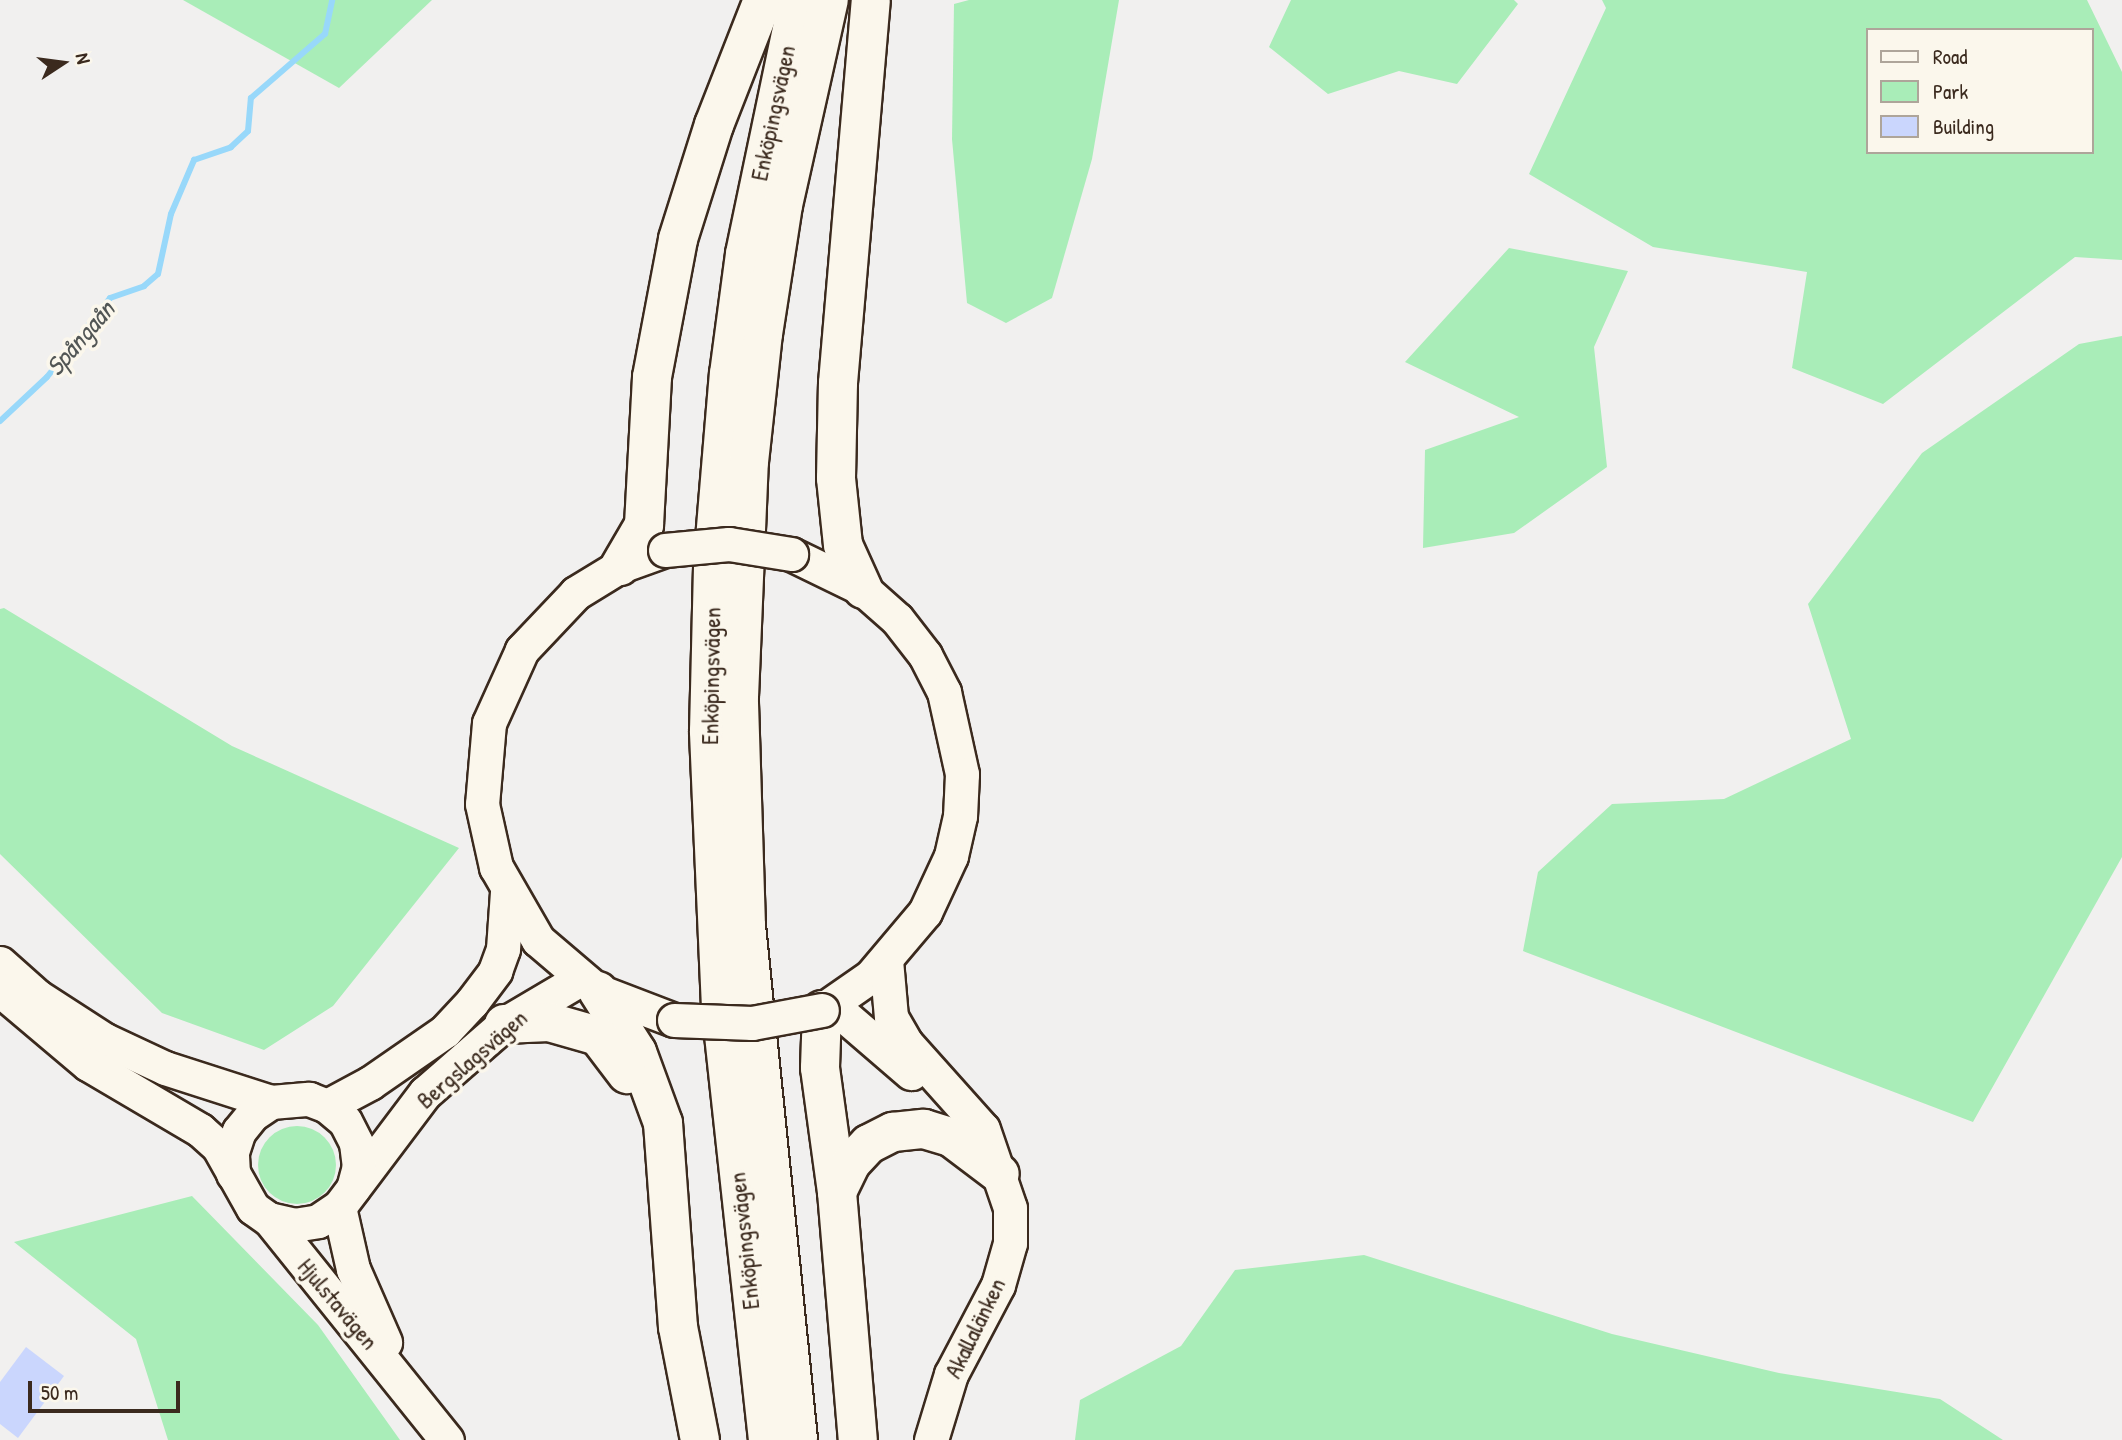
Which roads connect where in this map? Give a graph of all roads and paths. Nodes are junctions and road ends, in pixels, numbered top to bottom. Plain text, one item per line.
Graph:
1 (763, 0) edge
2 (798, 0) edge
3 (829, 0) edge
4 (871, 0) edge
5 (620, 566) junction
6 (863, 589) junction
7 (507, 892) junction
8 (886, 960) junction
9 (0, 963) edge
10 (589, 985) junction
11 (0, 990) edge
12 (828, 1008) junction
13 (504, 1024) junction
14 (271, 1102) junction
15 (327, 1106) junction
16 (233, 1174) junction
17 (1000, 1174) junction
18 (664, 1178) junction
19 (837, 1192) junction
20 (346, 1198) junction
21 (270, 1219) junction
22 (772, 1356) junction
23 (408, 1388) junction
24 (447, 1440) edge
25 (699, 1440) edge
26 (768, 1440) edge
27 (798, 1440) edge
28 (858, 1440) edge
29 (931, 1440) edge

1 - 5 highway
2 - 22 highway, Enköpingsvägen
3 - 22 highway, Enköpingsvägen
4 - 6 highway
5 - 6 main road, bridge
5 - 7 main road
6 - 8 main road
7 - 10 main road
7 - 15 main road, Bergslagsvägen
8 - 12 main road
8 - 17 main road, Akallalänken
9 - 14 main road
10 - 12 main road, bridge
10 - 13 main road, Bergslagsvägen
10 - 18 highway
11 - 16 main road
12 - 17 main road, Akallalänken
12 - 19 highway
13 - 18 highway
13 - 20 main road, Bergslagsvägen
14 - 15 main road
14 - 16 main road
15 - 20 main road
16 - 21 main road
17 - 19 highway
17 - 29 main road, Akallalänken
18 - 25 highway
19 - 28 highway
20 - 21 main road, Bergslagsvägen
20 - 23 main road, Hjulstavägen
21 - 23 main road, Hjulstavägen
22 - 26 highway
22 - 27 highway
23 - 24 main road, Hjulstavägen

